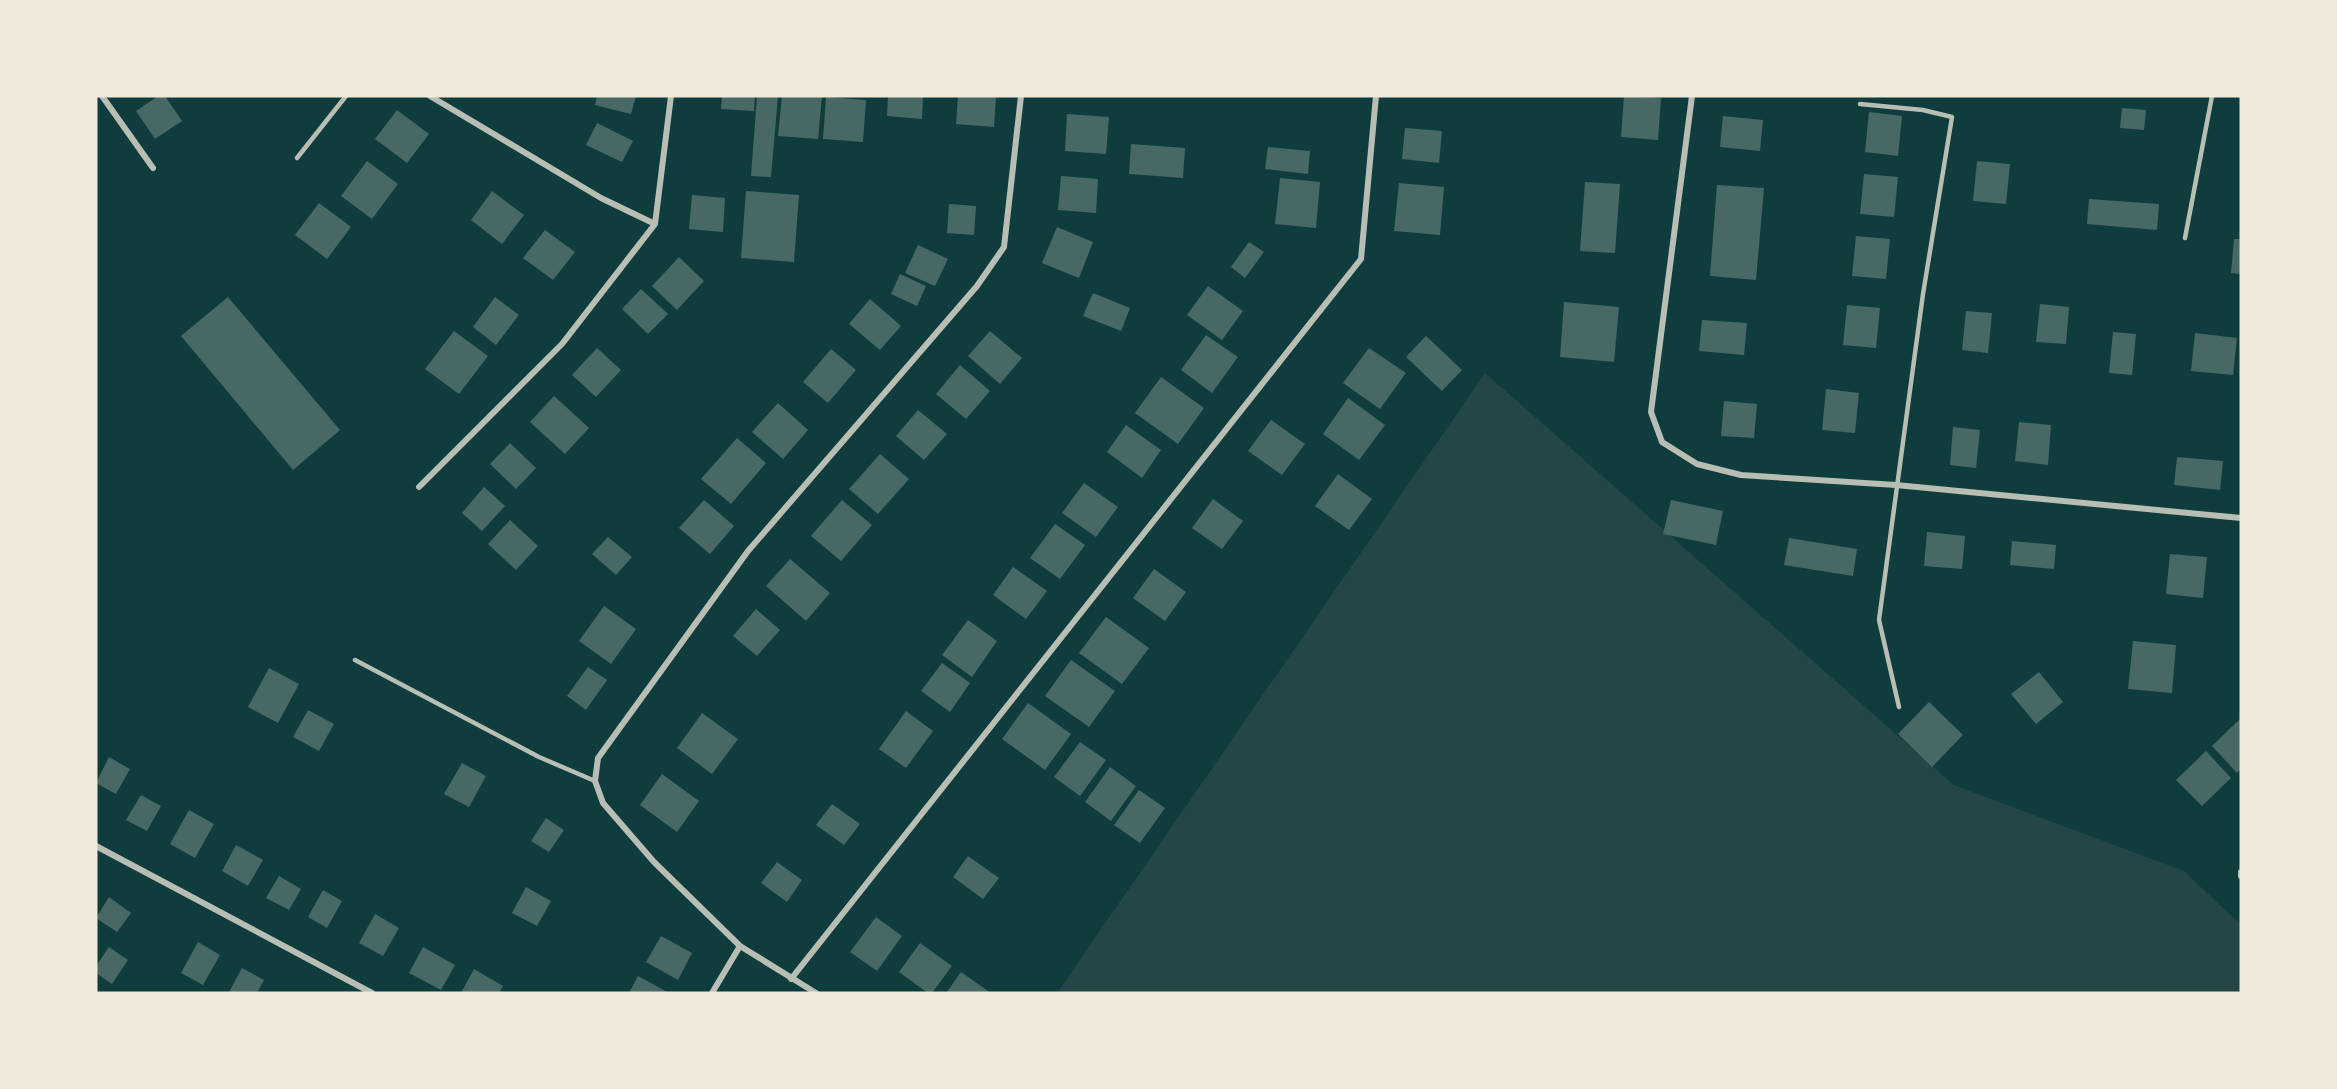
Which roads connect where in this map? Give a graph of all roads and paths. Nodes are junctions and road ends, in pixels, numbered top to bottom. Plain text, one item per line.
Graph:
1 (102, 96) edge
2 (346, 96) edge
3 (429, 96) edge
4 (671, 96) edge
5 (1021, 96) edge
6 (1376, 96) edge
7 (1692, 96) edge
8 (2212, 96) edge
9 (1860, 104) dead end
10 (297, 158) dead end
11 (153, 168) dead end
12 (655, 224) junction
13 (2185, 238) dead end
14 (1896, 485) junction
15 (419, 487) dead end
16 (2241, 518) edge
17 (355, 660) dead end
18 (1899, 707) dead end
19 (595, 781) junction
20 (96, 846) edge
21 (740, 946) junction
22 (791, 979) junction
23 (372, 993) edge
24 (712, 993) edge
25 (816, 993) edge

1 - 11 street
2 - 10 lane
3 - 12 street
4 - 12 street
5 - 19 street
6 - 22 street
7 - 14 street
8 - 13 lane
9 - 14 lane
12 - 15 street
14 - 16 street
14 - 18 lane
17 - 19 lane
19 - 21 street
20 - 23 street
21 - 22 street
21 - 24 street
22 - 25 street

